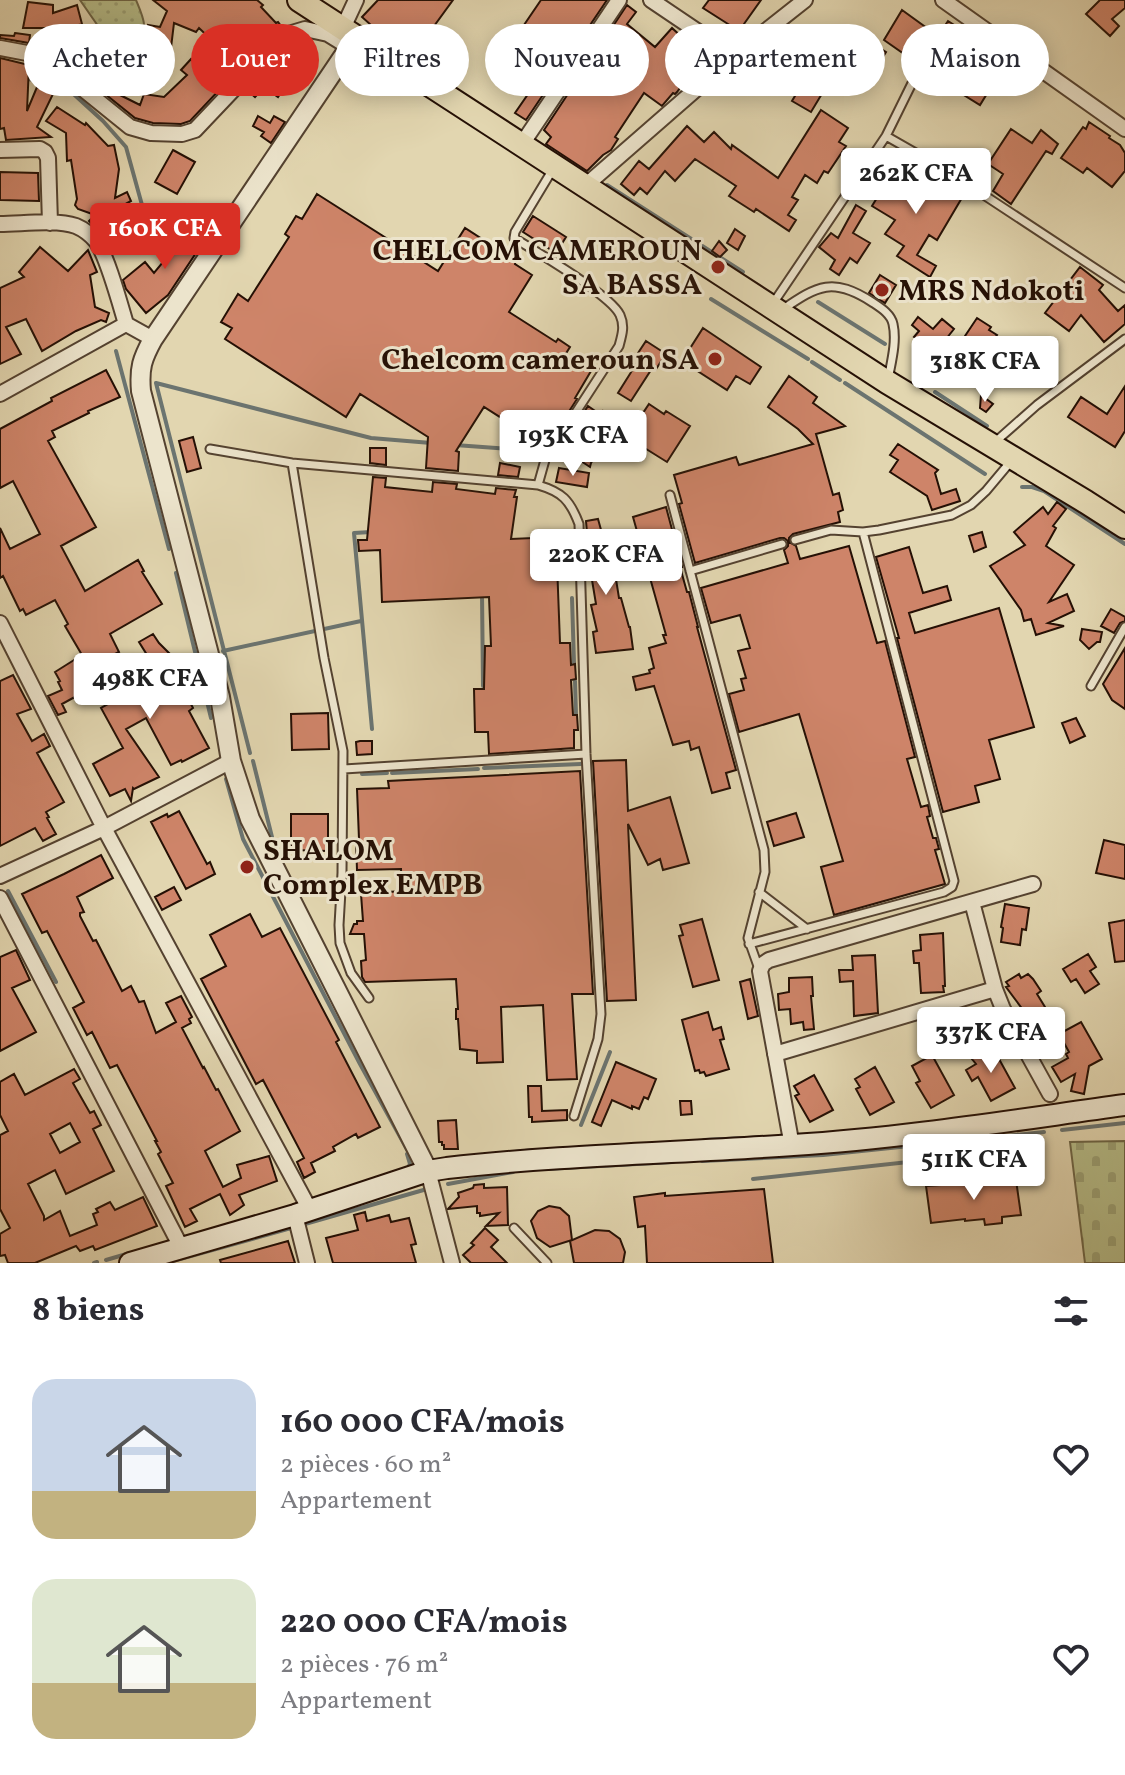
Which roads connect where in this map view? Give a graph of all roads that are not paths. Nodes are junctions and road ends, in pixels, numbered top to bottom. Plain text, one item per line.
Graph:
1 (299, 0) edge
2 (356, 0) edge
3 (619, 0) edge
4 (651, 0) edge
5 (805, 0) edge
6 (943, 0) edge
7 (352, 24) edge
8 (687, 24) edge
9 (775, 24) edge
10 (335, 26) edge
11 (335, 35) edge
12 (0, 48) edge
13 (335, 60) edge
14 (445, 96) edge
15 (688, 96) edge
16 (906, 96) edge
17 (1125, 129) edge
18 (886, 136) junction
19 (522, 144) junction
20 (0, 150) edge
21 (554, 167) junction
22 (584, 187) junction
23 (50, 223) junction
24 (0, 224) edge
25 (1125, 288) edge
26 (775, 310) junction
27 (126, 324) junction
28 (153, 339) junction
29 (1125, 339) edge
30 (887, 382) junction
31 (0, 394) edge
32 (993, 445) junction
33 (210, 449) dead end
34 (1014, 458) junction
35 (292, 463) junction
36 (538, 485) junction
37 (670, 495) dead end
38 (1125, 527) edge
39 (863, 532) junction
40 (795, 540) dead end
41 (782, 544) dead end
42 (690, 571) junction
43 (0, 623) edge
44 (1125, 627) edge
45 (1091, 686) dead end
46 (586, 754) junction
47 (231, 761) junction
48 (344, 769) junction
49 (104, 828) junction
50 (0, 876) edge
51 (1033, 884) dead end
52 (759, 892) junction
53 (0, 898) edge
54 (972, 902) junction
55 (807, 929) junction
56 (749, 944) junction
57 (760, 971) junction
58 (995, 989) junction
59 (369, 998) dead end
60 (775, 1054) junction
61 (1050, 1094) dead end
62 (1125, 1105) edge
63 (574, 1116) dead end
64 (792, 1146) junction
65 (428, 1171) junction
66 (303, 1212) junction
67 (514, 1228) dead end
68 (181, 1247) junction
69 (130, 1263) edge
70 (307, 1263) edge
71 (452, 1263) edge
72 (547, 1263) edge

1 - 10 main road
2 - 7 street
3 - 19 street
4 - 8 street
5 - 9 street
6 - 17 street
11 - 12 street
13 - 28 street
14 - 19 main road
15 - 22 street
16 - 18 lane
18 - 25 lane
18 - 26 lane
19 - 21 main road
20 - 23 street
21 - 22 main road
21 - 36 lane
22 - 26 main road
23 - 24 street
23 - 27 street
26 - 30 main road
26 - 30 lane
27 - 28 street
27 - 31 street
28 - 47 street
29 - 32 lane
30 - 32 main road
32 - 34 main road
33 - 35 lane
34 - 38 main road
34 - 39 lane
35 - 36 lane
35 - 48 lane
36 - 46 lane
37 - 42 lane
39 - 40 lane
39 - 55 lane
41 - 42 lane
42 - 52 lane
43 - 49 street
44 - 45 lane
46 - 48 lane
46 - 63 lane
47 - 49 street
47 - 65 street
48 - 59 lane
49 - 50 street
49 - 66 street
51 - 54 street
52 - 55 lane
52 - 56 lane
53 - 68 street
54 - 57 street
54 - 58 street
55 - 56 lane
56 - 57 lane
57 - 60 street
58 - 60 street
58 - 61 street
60 - 64 street
62 - 64 main road
64 - 65 main road
65 - 66 main road
65 - 71 street
66 - 68 main road
66 - 70 street
67 - 72 lane
68 - 69 main road

